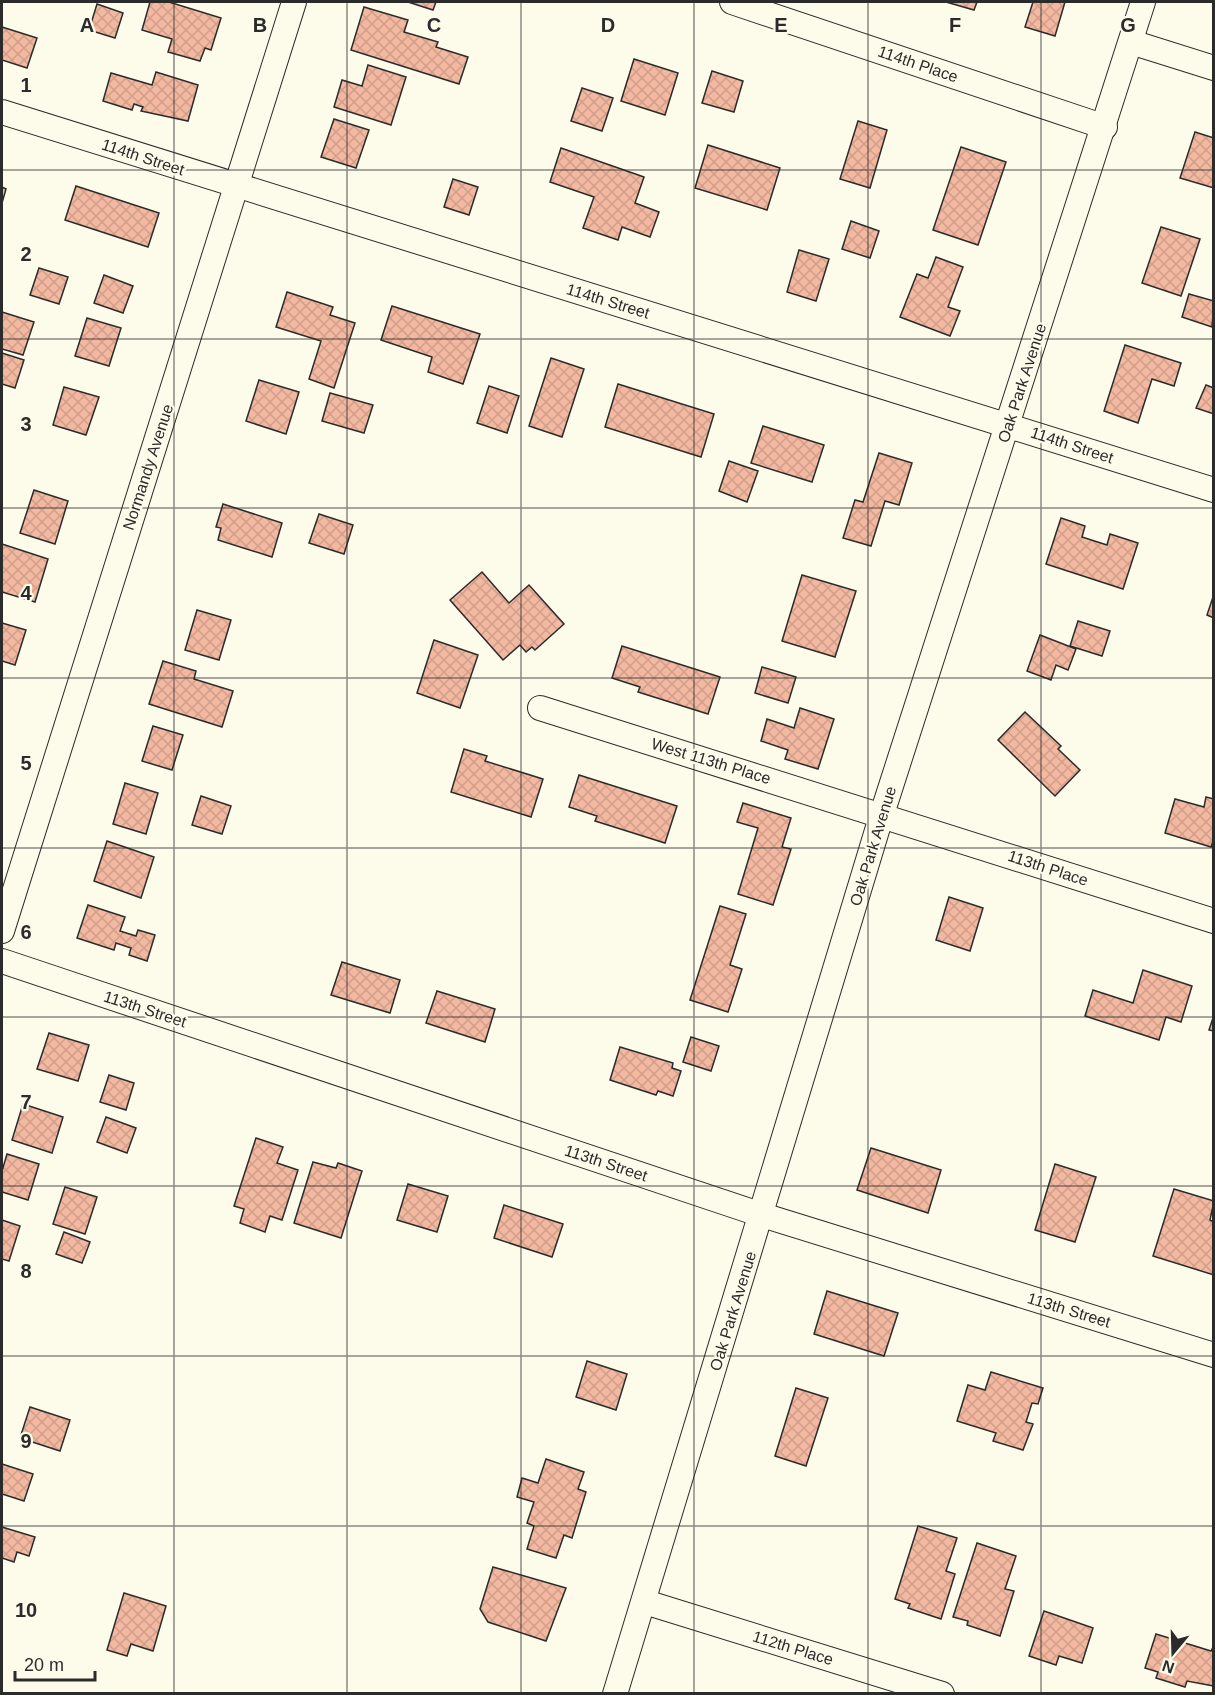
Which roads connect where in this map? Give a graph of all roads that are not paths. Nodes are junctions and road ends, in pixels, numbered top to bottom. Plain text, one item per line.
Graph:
1 (294, 2) edge
2 (732, 2) edge
3 (1143, 2) edge
4 (1131, 42) junction
5 (1214, 68) edge
6 (2, 112) edge
7 (1105, 127) junction
8 (237, 187) junction
9 (1008, 425) junction
10 (1214, 490) edge
11 (540, 708) dead end
12 (882, 814) junction
13 (1214, 921) edge
14 (2, 931) edge
15 (2, 961) edge
16 (762, 1215) junction
17 (1214, 1355) edge
18 (645, 1602) junction
19 (615, 1694) edge
20 (942, 1694) edge

1 - 8 street, Normandy Avenue
2 - 7 street, 114th Place
3 - 4 street, Oak Park Avenue
4 - 5 street
4 - 7 street, Oak Park Avenue
6 - 8 street, 114th Street
7 - 9 street, Oak Park Avenue
8 - 9 street, 114th Street
8 - 14 street, Normandy Avenue
9 - 10 street, 114th Street
9 - 12 street, Oak Park Avenue
11 - 12 street, West 113th Place
12 - 13 street, 113th Place
12 - 16 street, Oak Park Avenue
15 - 16 street, 113th Street
16 - 17 street, 113th Street
16 - 18 street, Oak Park Avenue
18 - 19 street, Oak Park Avenue
18 - 20 street, 112th Place

